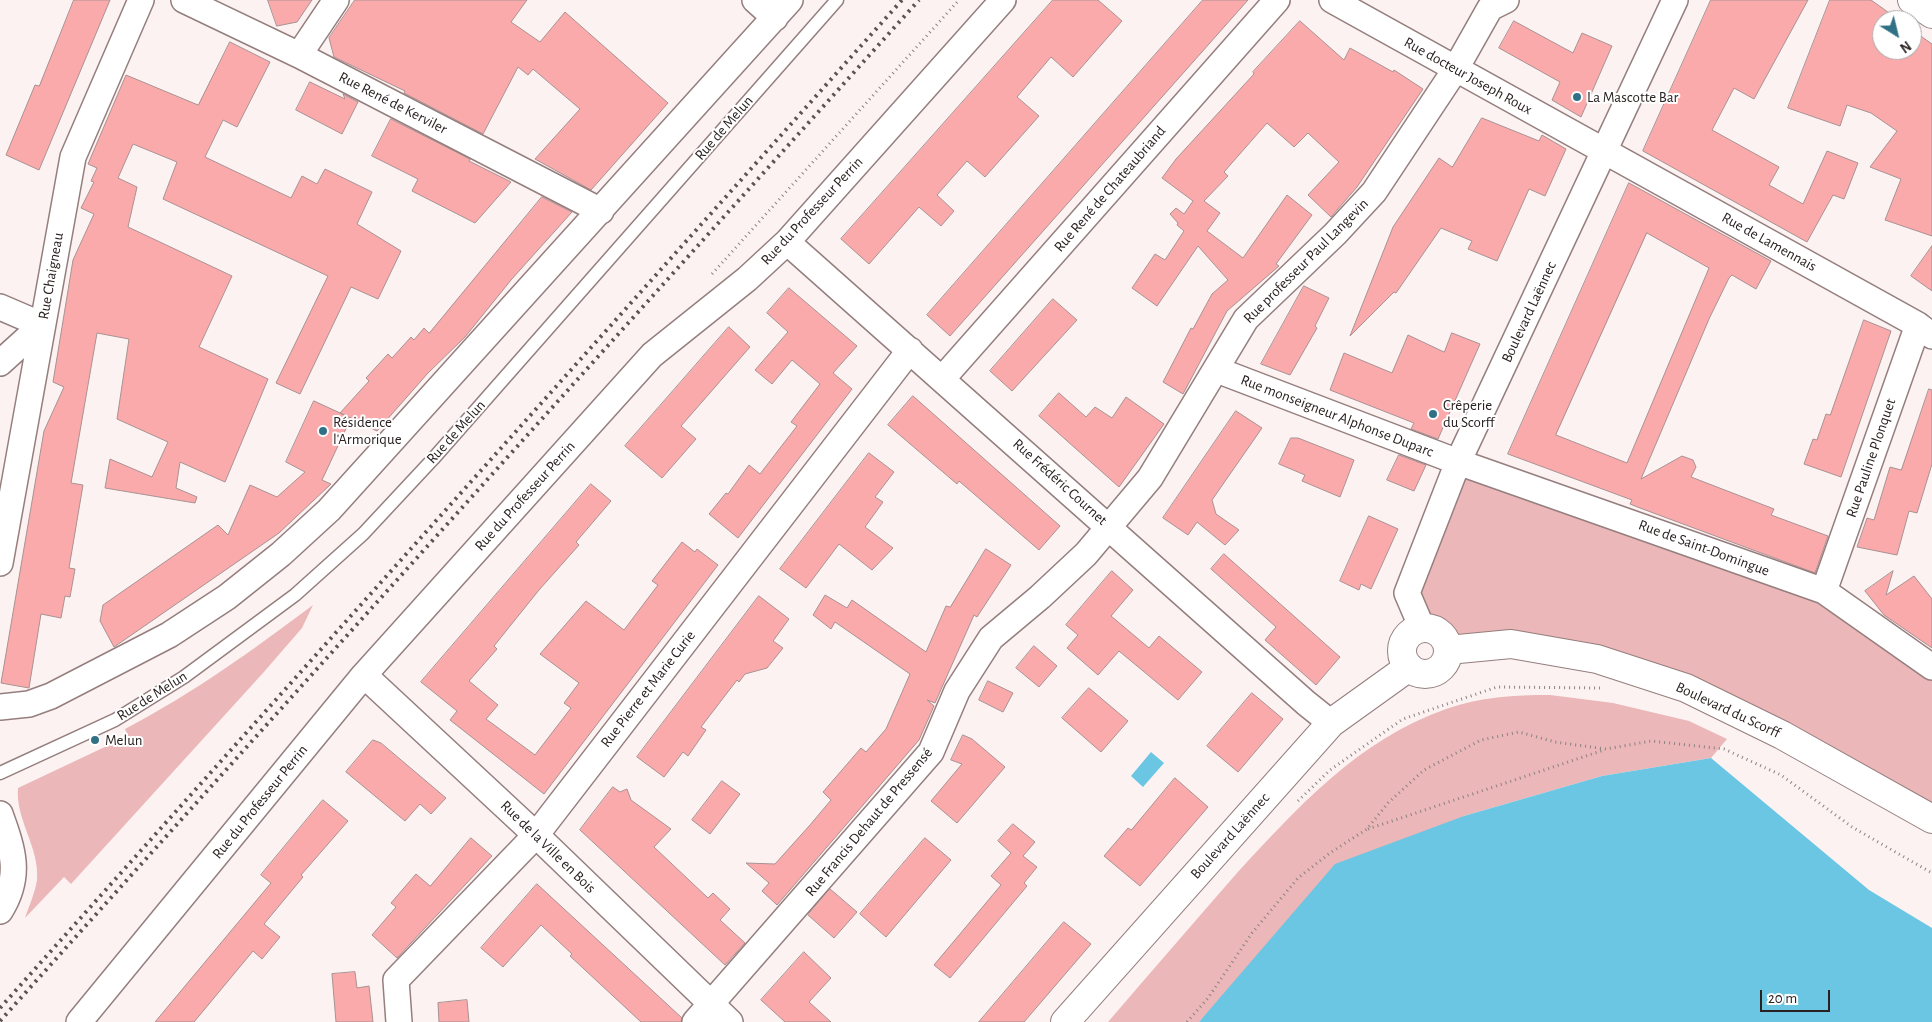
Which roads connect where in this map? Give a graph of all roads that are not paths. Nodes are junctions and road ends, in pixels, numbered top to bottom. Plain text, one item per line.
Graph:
1 (141, 0) edge
2 (184, 0) edge
3 (336, 0) edge
4 (755, 0) edge
5 (837, 0) edge
6 (1003, 0) edge
7 (1276, 0) edge
8 (1332, 0) edge
9 (1506, 0) edge
10 (1675, 0) edge
11 (1912, 0) edge
12 (782, 9) edge
13 (1932, 14) edge
14 (299, 55) junction
15 (1455, 70) junction
16 (1605, 151) junction
17 (602, 211) junction
18 (787, 242) junction
19 (0, 307) edge
20 (42, 325) junction
21 (1925, 330) edge
22 (910, 350) junction
23 (0, 364) edge
24 (1217, 370) junction
25 (943, 378) junction
26 (1458, 462) junction
27 (1108, 526) junction
28 (0, 563) edge
29 (1824, 591) junction
30 (1422, 628) junction
31 (1448, 650) junction
32 (1409, 666) junction
33 (1932, 667) edge
34 (364, 675) junction
35 (0, 707) edge
36 (1332, 723) junction
37 (0, 773) edge
38 (0, 814) edge
39 (1932, 819) edge
40 (536, 835) junction
41 (0, 911) edge
42 (711, 1004) junction
43 (79, 1022) edge
44 (399, 1022) edge
45 (695, 1022) edge
46 (730, 1022) edge
47 (1065, 1022) edge

1 - 20 street, Rue Chaigneau
2 - 14 street, Rue René de Kerviler
3 - 14 street
4 - 12 street
5 - 37 lane, Rue de Melun
6 - 18 street, Rue du Professeur Perrin
7 - 25 street, Rue René de Chateaubriand
8 - 15 street, Rue docteur Joseph Roux
9 - 15 street, Rue professeur Paul Langevin
10 - 16 street, Boulevard Laënnec
11 - 13 main road
12 - 17 street
14 - 17 street, Rue René de Kerviler
15 - 16 street, Rue docteur Joseph Roux
15 - 24 street, Rue professeur Paul Langevin
16 - 21 street, Rue de Lamennais
16 - 26 street, Boulevard Laënnec
17 - 35 street
18 - 22 street, Rue Frédéric Cournet
18 - 34 street, Rue du Professeur Perrin
19 - 20 street
20 - 23 street
20 - 28 street, Rue Chaigneau
21 - 29 street, Rue Pauline Plonquet
22 - 25 street, Rue Frédéric Cournet
22 - 40 street, Rue Pierre et Marie Curie
24 - 26 street, Rue monseigneur Alphonse Duparc
24 - 27 street, Rue professeur Paul Langevin
25 - 27 street, Rue Frédéric Cournet
26 - 29 street, Rue de Saint-Domingue
26 - 30 street, Boulevard Laënnec
27 - 36 street, Rue Frédéric Cournet
27 - 42 street, Rue Francis Dehaut de Pressensé
29 - 33 street, Rue de Saint-Domingue
30 - 31 main road
30 - 32 main road
31 - 32 main road
31 - 39 main road, Boulevard du Scorff
32 - 36 main road, Boulevard Laënnec
34 - 40 street, Rue de la Ville en Bois
34 - 43 street, Rue du Professeur Perrin
36 - 47 main road, Boulevard Laënnec
38 - 41 street
40 - 42 street, Rue de la Ville en Bois
40 - 44 street, Rue Pierre et Marie Curie
42 - 45 street, Rue Francis Dehaut de Pressensé
42 - 46 street, Rue de la Ville en Bois

